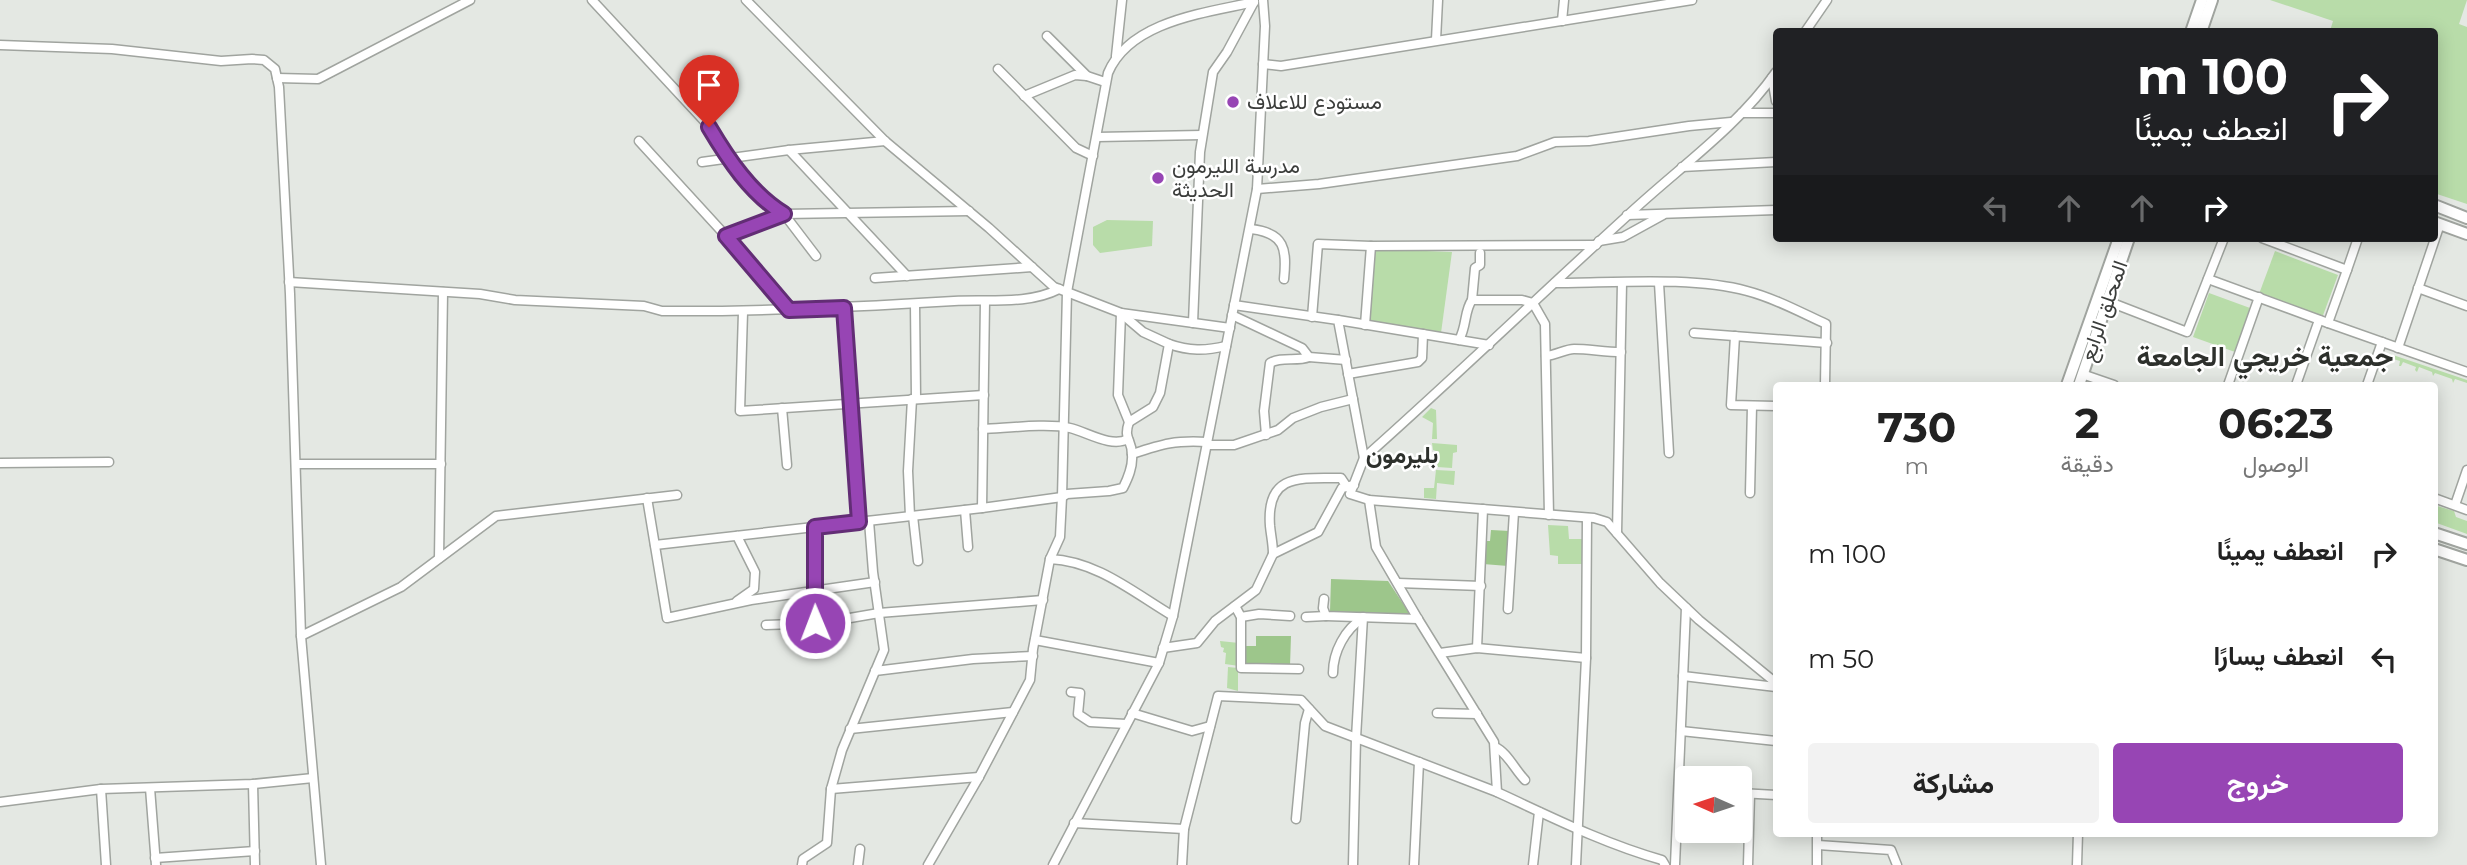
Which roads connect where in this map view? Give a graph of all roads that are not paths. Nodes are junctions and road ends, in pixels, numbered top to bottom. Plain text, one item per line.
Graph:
1 (470, 0) edge
2 (592, 0) edge
3 (746, 0) edge
4 (1122, 0) edge
5 (1263, 0) edge
6 (1438, 0) edge
7 (1564, 0) edge
8 (1687, 0) edge
9 (1827, 0) edge
10 (2202, 0) edge
11 (2212, 0) edge
12 (1255, 1) edge
13 (1562, 21) junction
14 (1808, 28) edge
15 (2192, 28) edge
16 (2202, 28) edge
17 (1046, 36) dead end
18 (1436, 40) junction
19 (0, 45) edge
20 (1116, 57) junction
21 (1263, 64) junction
22 (998, 69) dead end
23 (1087, 76) junction
24 (1773, 76) edge
25 (277, 78) junction
26 (1105, 82) junction
27 (1024, 96) junction
28 (1742, 113) junction
29 (1773, 113) edge
30 (1731, 122) junction
31 (1202, 135) junction
32 (1097, 137) junction
33 (639, 141) dead end
34 (885, 141) junction
35 (789, 150) junction
36 (1093, 156) junction
37 (729, 160) junction
38 (702, 162) dead end
39 (1773, 162) edge
40 (1682, 167) junction
41 (1257, 189) junction
42 (2438, 207) edge
43 (1773, 210) edge
44 (970, 211) junction
45 (784, 214) junction
46 (848, 214) junction
47 (1665, 214) junction
48 (1627, 215) junction
49 (2467, 218) edge
50 (2438, 223) edge
51 (1251, 229) junction
52 (2467, 234) edge
53 (726, 236) junction
54 (2118, 242) edge
55 (2128, 242) edge
56 (2222, 242) edge
57 (2273, 242) edge
58 (2357, 242) edge
59 (2431, 242) edge
60 (1597, 243) junction
61 (1371, 246) junction
62 (1480, 253) dead end
63 (816, 256) dead end
64 (1032, 267) junction
65 (2347, 270) junction
66 (907, 276) junction
67 (875, 278) dead end
68 (1284, 279) dead end
69 (2208, 279) junction
70 (289, 282) junction
71 (1555, 283) junction
72 (1622, 283) junction
73 (1659, 283) junction
74 (2418, 288) junction
75 (1063, 290) junction
76 (443, 292) junction
77 (2259, 298) junction
78 (1472, 300) junction
79 (985, 301) junction
80 (2107, 302) junction
81 (1533, 303) junction
82 (915, 304) junction
83 (2467, 306) edge
84 (844, 308) junction
85 (789, 310) junction
86 (1233, 310) junction
87 (743, 312) junction
88 (1121, 313) junction
89 (1312, 317) junction
90 (1338, 320) junction
91 (2319, 320) junction
92 (1193, 323) junction
93 (2328, 323) junction
94 (1365, 325) junction
95 (1230, 328) junction
96 (1694, 333) dead end
97 (1423, 334) junction
98 (1735, 336) junction
99 (1459, 340) junction
100 (1827, 342) junction
101 (2382, 342) junction
102 (1169, 344) junction
103 (1489, 345) junction
104 (1226, 346) junction
105 (2398, 348) junction
106 (1621, 352) junction
107 (1546, 356) junction
108 (1309, 357) junction
109 (1346, 360) junction
110 (2467, 372) edge
111 (1348, 374) junction
112 (2081, 379) edge
113 (1825, 382) edge
114 (2068, 382) edge
115 (2229, 382) edge
116 (2297, 382) edge
117 (2368, 382) edge
118 (984, 395) junction
119 (914, 398) junction
120 (1353, 399) junction
121 (850, 404) junction
122 (1752, 406) junction
123 (1773, 406) edge
124 (782, 408) junction
125 (1129, 422) junction
126 (1063, 427) junction
127 (983, 429) junction
128 (1266, 435) junction
129 (1128, 439) junction
130 (1207, 443) junction
131 (1668, 453) dead end
132 (1132, 454) junction
133 (1364, 458) junction
134 (109, 462) dead end
135 (0, 463) edge
136 (296, 464) junction
137 (441, 464) junction
138 (787, 465) dead end
139 (2467, 470) edge
140 (1351, 486) junction
141 (1750, 493) dead end
142 (677, 495) dead end
143 (1062, 497) junction
144 (647, 498) junction
145 (2438, 499) edge
146 (1368, 500) junction
147 (2455, 505) junction
148 (982, 508) junction
149 (1483, 509) junction
150 (965, 510) junction
151 (2467, 510) edge
152 (1514, 512) junction
153 (1549, 514) junction
154 (912, 516) junction
155 (1587, 518) junction
156 (869, 521) junction
157 (859, 522) junction
158 (815, 527) junction
159 (1616, 533) junction
160 (2438, 534) edge
161 (737, 536) junction
162 (655, 544) junction
163 (2467, 544) edge
164 (968, 547) dead end
165 (2438, 550) edge
166 (1273, 554) junction
167 (439, 558) junction
168 (1050, 559) junction
169 (2467, 560) edge
170 (918, 561) dead end
171 (875, 582) junction
172 (1398, 583) junction
173 (1481, 586) junction
174 (814, 590) junction
175 (1324, 599) dead end
176 (1043, 600) junction
177 (734, 603) junction
178 (1235, 606) junction
179 (1508, 608) dead end
180 (1686, 608) junction
181 (879, 613) junction
182 (1290, 615) dead end
183 (1326, 615) junction
184 (1172, 617) junction
185 (1241, 617) junction
186 (1306, 617) dead end
187 (1363, 618) junction
188 (1418, 619) junction
189 (815, 623) junction
190 (766, 625) dead end
191 (301, 636) junction
192 (1035, 640) junction
193 (1163, 648) junction
194 (1477, 648) junction
195 (1440, 653) junction
196 (1032, 656) junction
197 (1586, 658) junction
198 (1159, 663) junction
199 (1300, 669) dead end
200 (875, 671) junction
201 (1333, 673) dead end
202 (1683, 676) junction
203 (1773, 682) edge
204 (1773, 685) edge
205 (1071, 692) dead end
206 (1309, 709) junction
207 (1013, 712) junction
208 (1132, 713) junction
209 (1437, 713) dead end
210 (1477, 713) junction
211 (1126, 724) junction
212 (1210, 726) junction
213 (850, 729) junction
214 (1681, 731) junction
215 (1356, 738) junction
216 (1773, 741) edge
217 (1494, 747) junction
218 (1419, 762) junction
219 (1682, 766) edge
220 (979, 777) junction
221 (313, 778) junction
222 (1525, 780) dead end
223 (254, 784) junction
224 (150, 788) junction
225 (101, 789) junction
226 (831, 789) junction
227 (1497, 792) junction
228 (1752, 794) edge
229 (1773, 795) edge
230 (0, 802) edge
231 (1539, 812) junction
232 (1296, 819) dead end
233 (1074, 823) junction
234 (1184, 829) junction
235 (1579, 830) junction
236 (1817, 837) edge
237 (2078, 837) edge
238 (1677, 844) edge
239 (1749, 844) edge
240 (1818, 845) junction
241 (860, 849) dead end
242 (255, 851) junction
243 (156, 861) edge
244 (106, 865) edge
245 (256, 865) edge
246 (321, 865) edge
247 (802, 865) edge
248 (858, 865) edge
249 (928, 865) edge
250 (1053, 865) edge
251 (1182, 865) edge
252 (1353, 865) edge
253 (1414, 865) edge
254 (1533, 865) edge
255 (1576, 865) edge
256 (1665, 865) edge
257 (1675, 865) edge
258 (1748, 865) edge
259 (1817, 865) edge
260 (1897, 865) edge
261 (2077, 865) edge

1 - 25 street
2 - 37 street
3 - 34 street
4 - 20 street
5 - 21 street
6 - 18 street
7 - 13 street
8 - 13 street
9 - 14 street
10 - 15 main road
11 - 16 main road
12 - 20 street
12 - 31 street
13 - 18 street
17 - 23 street
18 - 21 street
19 - 25 street
20 - 26 street
21 - 41 street
22 - 27 street
23 - 26 street
23 - 27 street
24 - 28 street
25 - 70 street
26 - 32 street
27 - 36 street
28 - 29 street
28 - 30 street
30 - 40 street
30 - 41 street
31 - 32 street
31 - 92 street
32 - 36 street
33 - 53 street
34 - 35 street
34 - 44 street
35 - 37 street
35 - 46 street
36 - 75 street
37 - 38 street
37 - 45 street
39 - 40 street
40 - 48 street
41 - 51 street
42 - 49 main road
43 - 47 street
44 - 46 street
44 - 64 street
45 - 46 street
45 - 53 street
45 - 63 street
46 - 66 street
47 - 48 street
47 - 60 street
48 - 60 street
50 - 52 main road
51 - 68 street
51 - 86 street
53 - 85 street
54 - 114 main road
55 - 80 main road, المحلق الرابع
56 - 69 street
57 - 65 street
58 - 65 street
59 - 74 street
60 - 61 street
60 - 71 street
61 - 89 street
61 - 94 street
62 - 78 street
64 - 66 street
64 - 75 street
65 - 93 street
66 - 67 street
69 - 77 street
69 - 80 street
70 - 76 street
70 - 136 street
71 - 72 street
71 - 81 street
72 - 73 street
72 - 106 street
73 - 100 street
73 - 131 street
74 - 83 street
74 - 105 street
75 - 79 street
75 - 88 street
75 - 126 street
76 - 87 street
76 - 137 street
77 - 91 street
77 - 115 street
78 - 81 street
78 - 99 street
79 - 82 street
79 - 118 street
80 - 112 main road, المحلق الرابع
81 - 103 street
81 - 107 street
82 - 84 street
82 - 119 street
84 - 85 street
84 - 121 street
85 - 87 street
86 - 89 street
86 - 95 street
86 - 108 street
87 - 124 street
88 - 92 street
88 - 102 street
88 - 125 street
89 - 90 street
90 - 94 street
90 - 109 street
91 - 93 street
91 - 116 street
92 - 95 street
93 - 101 street
94 - 97 street
95 - 104 street
96 - 98 street
97 - 99 street
97 - 111 street
98 - 100 street
98 - 122 street
99 - 103 street
100 - 113 street
101 - 105 street
101 - 117 street
102 - 104 street
102 - 125 street
103 - 133 street
104 - 130 street
105 - 110 street
106 - 107 street
106 - 159 street
107 - 153 street
108 - 109 street
108 - 128 street
109 - 111 street
111 - 120 street
118 - 119 street
118 - 127 street
119 - 121 street
119 - 154 street
120 - 128 street
120 - 133 street
121 - 124 street
121 - 157 street
122 - 123 street
122 - 141 street
124 - 138 street
125 - 129 street
126 - 127 street
126 - 129 street
126 - 143 street
127 - 148 street
128 - 130 street
129 - 132 street
130 - 132 street
130 - 184 street
132 - 143 street
133 - 140 street
134 - 135 street
136 - 137 street
136 - 191 street
137 - 167 street
139 - 147 street
140 - 146 street
140 - 166 street
140 - 166 street
142 - 144 street
143 - 148 street
143 - 168 street
144 - 162 street
144 - 167 street
145 - 147 street
146 - 149 street
146 - 172 street
147 - 151 street
148 - 150 street
149 - 152 street
149 - 173 street
150 - 154 street
150 - 164 street
152 - 153 street
152 - 179 street
153 - 155 street
154 - 156 street
154 - 170 street
155 - 159 street
155 - 197 street
156 - 157 street
156 - 171 street
157 - 158 street
158 - 161 street
158 - 174 street
159 - 180 street
160 - 163 main road
161 - 162 street
161 - 177 street
162 - 177 street
165 - 169 main road
166 - 178 street
167 - 191 street
168 - 176 street
168 - 184 street
171 - 174 street
171 - 181 street
172 - 173 street
172 - 188 street
173 - 194 street
174 - 177 street
174 - 189 street
175 - 183 street
176 - 181 street
176 - 192 street
178 - 185 street
178 - 193 street
180 - 202 street
180 - 203 street
181 - 189 street
181 - 200 street
182 - 185 street
183 - 186 street
183 - 187 street
184 - 193 street
185 - 199 street
187 - 188 street
187 - 201 street
187 - 215 street
188 - 195 street
189 - 190 street
191 - 221 street
192 - 196 street
192 - 198 street
193 - 198 street
194 - 195 street
194 - 197 street
195 - 210 street
196 - 200 street
196 - 207 street
197 - 235 street
198 - 208 street
200 - 213 street
202 - 204 street
202 - 214 street
205 - 211 street
206 - 212 street
206 - 215 street
206 - 232 street
207 - 213 street
207 - 220 street
208 - 211 street
208 - 212 street
209 - 210 street
210 - 217 street
211 - 233 street
212 - 234 street
213 - 226 street
214 - 216 street
214 - 219 street
215 - 218 street
215 - 252 street
217 - 222 street
217 - 227 street
218 - 227 street
218 - 253 street
220 - 226 street
220 - 249 street
221 - 223 street
221 - 246 street
223 - 224 street
223 - 242 street
224 - 225 street
224 - 243 street
225 - 230 street
225 - 244 street
226 - 247 street
227 - 231 street
228 - 229 street
231 - 235 street
231 - 254 street
233 - 234 street
233 - 250 street
234 - 251 street
235 - 255 street
235 - 256 street
236 - 240 street
237 - 261 street
238 - 257 street
239 - 258 street
240 - 259 street
240 - 260 street
241 - 248 street
242 - 243 street
242 - 245 street

